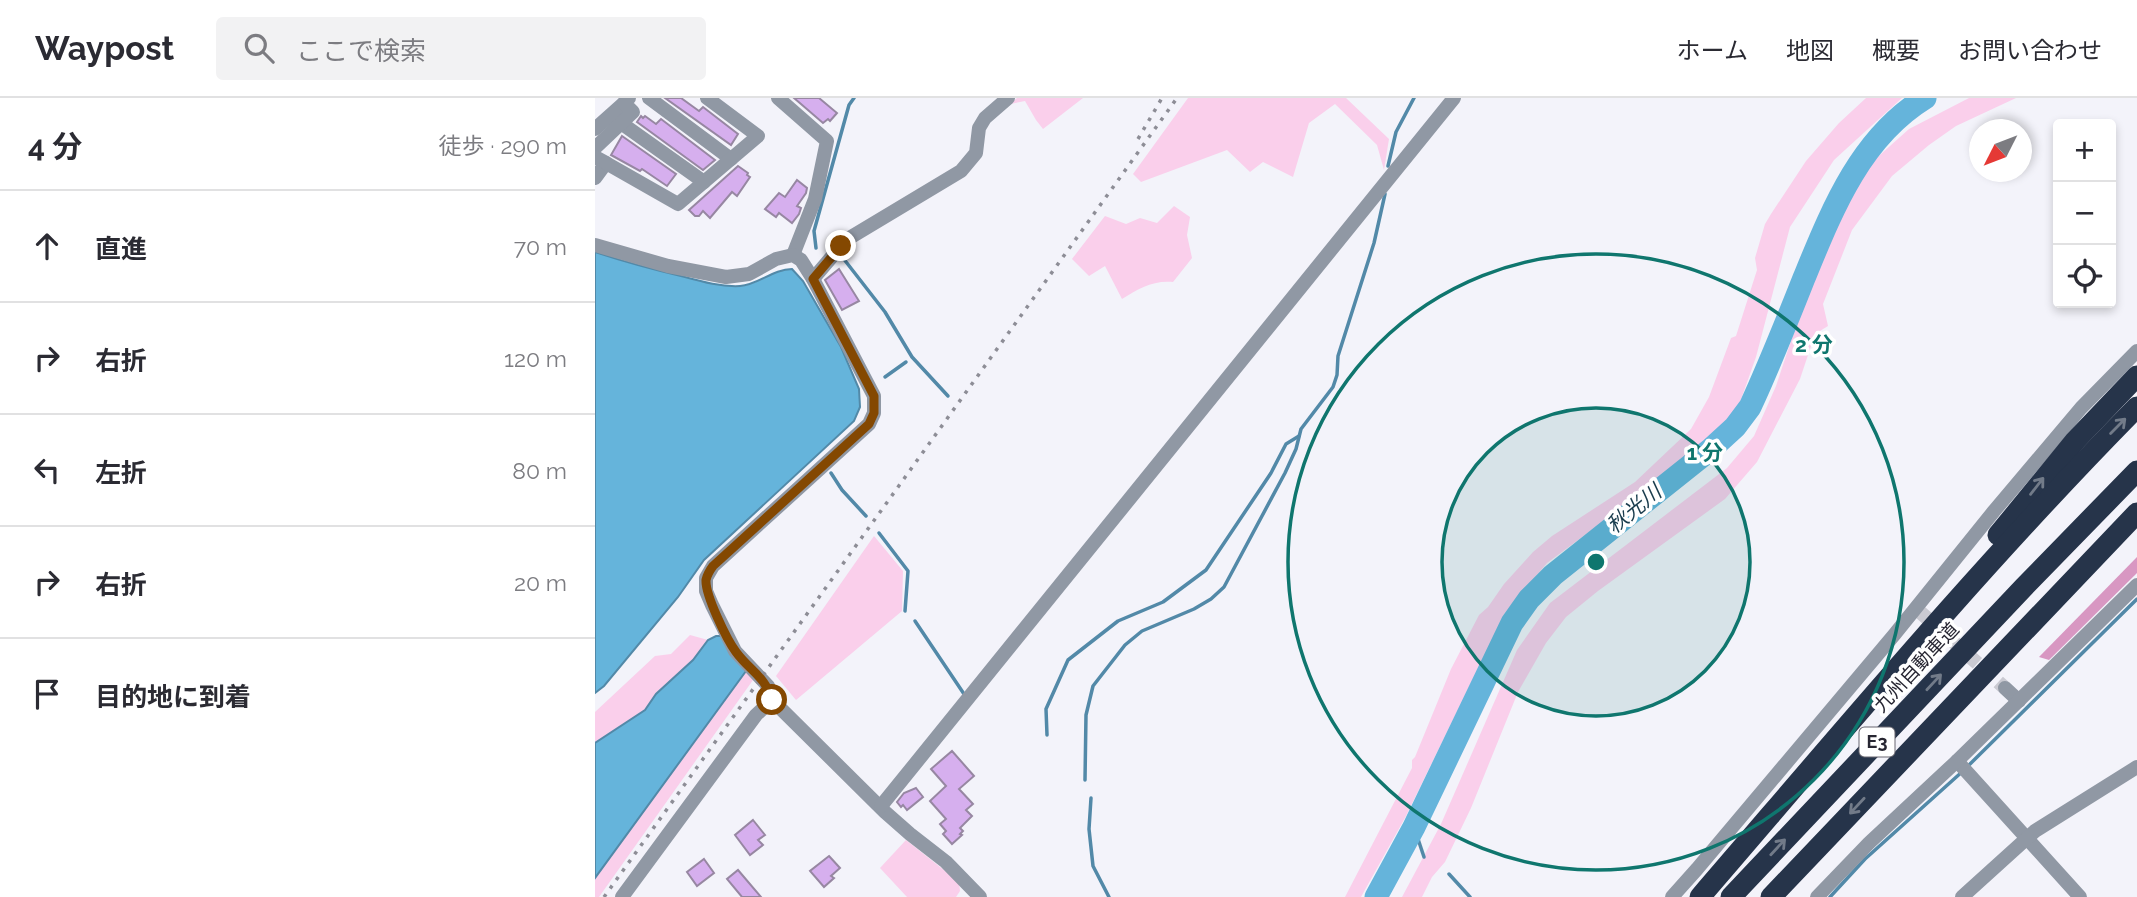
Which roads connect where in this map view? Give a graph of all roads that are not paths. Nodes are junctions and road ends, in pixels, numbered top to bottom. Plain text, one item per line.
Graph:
1 (649, 98) edge
2 (707, 98) edge
3 (778, 98) edge
4 (1008, 98) edge
5 (1454, 98) edge
6 (624, 103) edge
7 (621, 123) junction
8 (595, 129) edge
9 (595, 148) edge
10 (731, 159) junction
11 (600, 160) edge
12 (595, 178) edge
13 (704, 182) junction
14 (595, 245) edge
15 (793, 255) junction
16 (813, 279) junction
17 (2137, 351) edge
18 (2137, 376) edge
19 (2137, 407) edge
20 (2137, 455) edge
21 (2137, 471) edge
22 (2137, 513) edge
23 (2137, 529) edge
24 (2137, 585) edge
25 (2024, 587) junction
26 (2005, 688) tunnel mouth
27 (772, 700) junction
28 (2019, 701) junction
29 (1858, 712) junction
30 (1904, 756) junction
31 (1957, 761) junction
32 (2137, 767) edge
33 (881, 806) junction
34 (2027, 839) junction
35 (971, 894) edge
36 (622, 897) edge
37 (1672, 897) edge
38 (1700, 897) edge
39 (1731, 897) edge
40 (1771, 897) edge
41 (1817, 897) edge
42 (1962, 897) edge
43 (2080, 897) edge

1 - 6 street
1 - 10 street
2 - 10 street
3 - 15 street
4 - 16 street
5 - 33 street
6 - 7 street
6 - 8 street
7 - 9 street
7 - 13 street
10 - 13 street
11 - 12 street
11 - 13 street
14 - 15 street
15 - 16 street
16 - 27 street
17 - 37 street
29 -> 18 highway
29 -> 19 highway
20 - 25 highway
21 - 25 highway, 九州自動車道 / E3
22 - 30 highway, E3
23 - 30 highway
24 - 28 street
39 -> 25 highway, 九州自動車道 / E3
26 - 28 street
27 - 33 street
27 - 36 street
28 - 31 street
29 - 38 highway
30 -> 40 highway, E3
31 - 34 street
31 - 41 street
32 - 34 street
33 - 35 street
34 - 42 street
34 - 43 street

